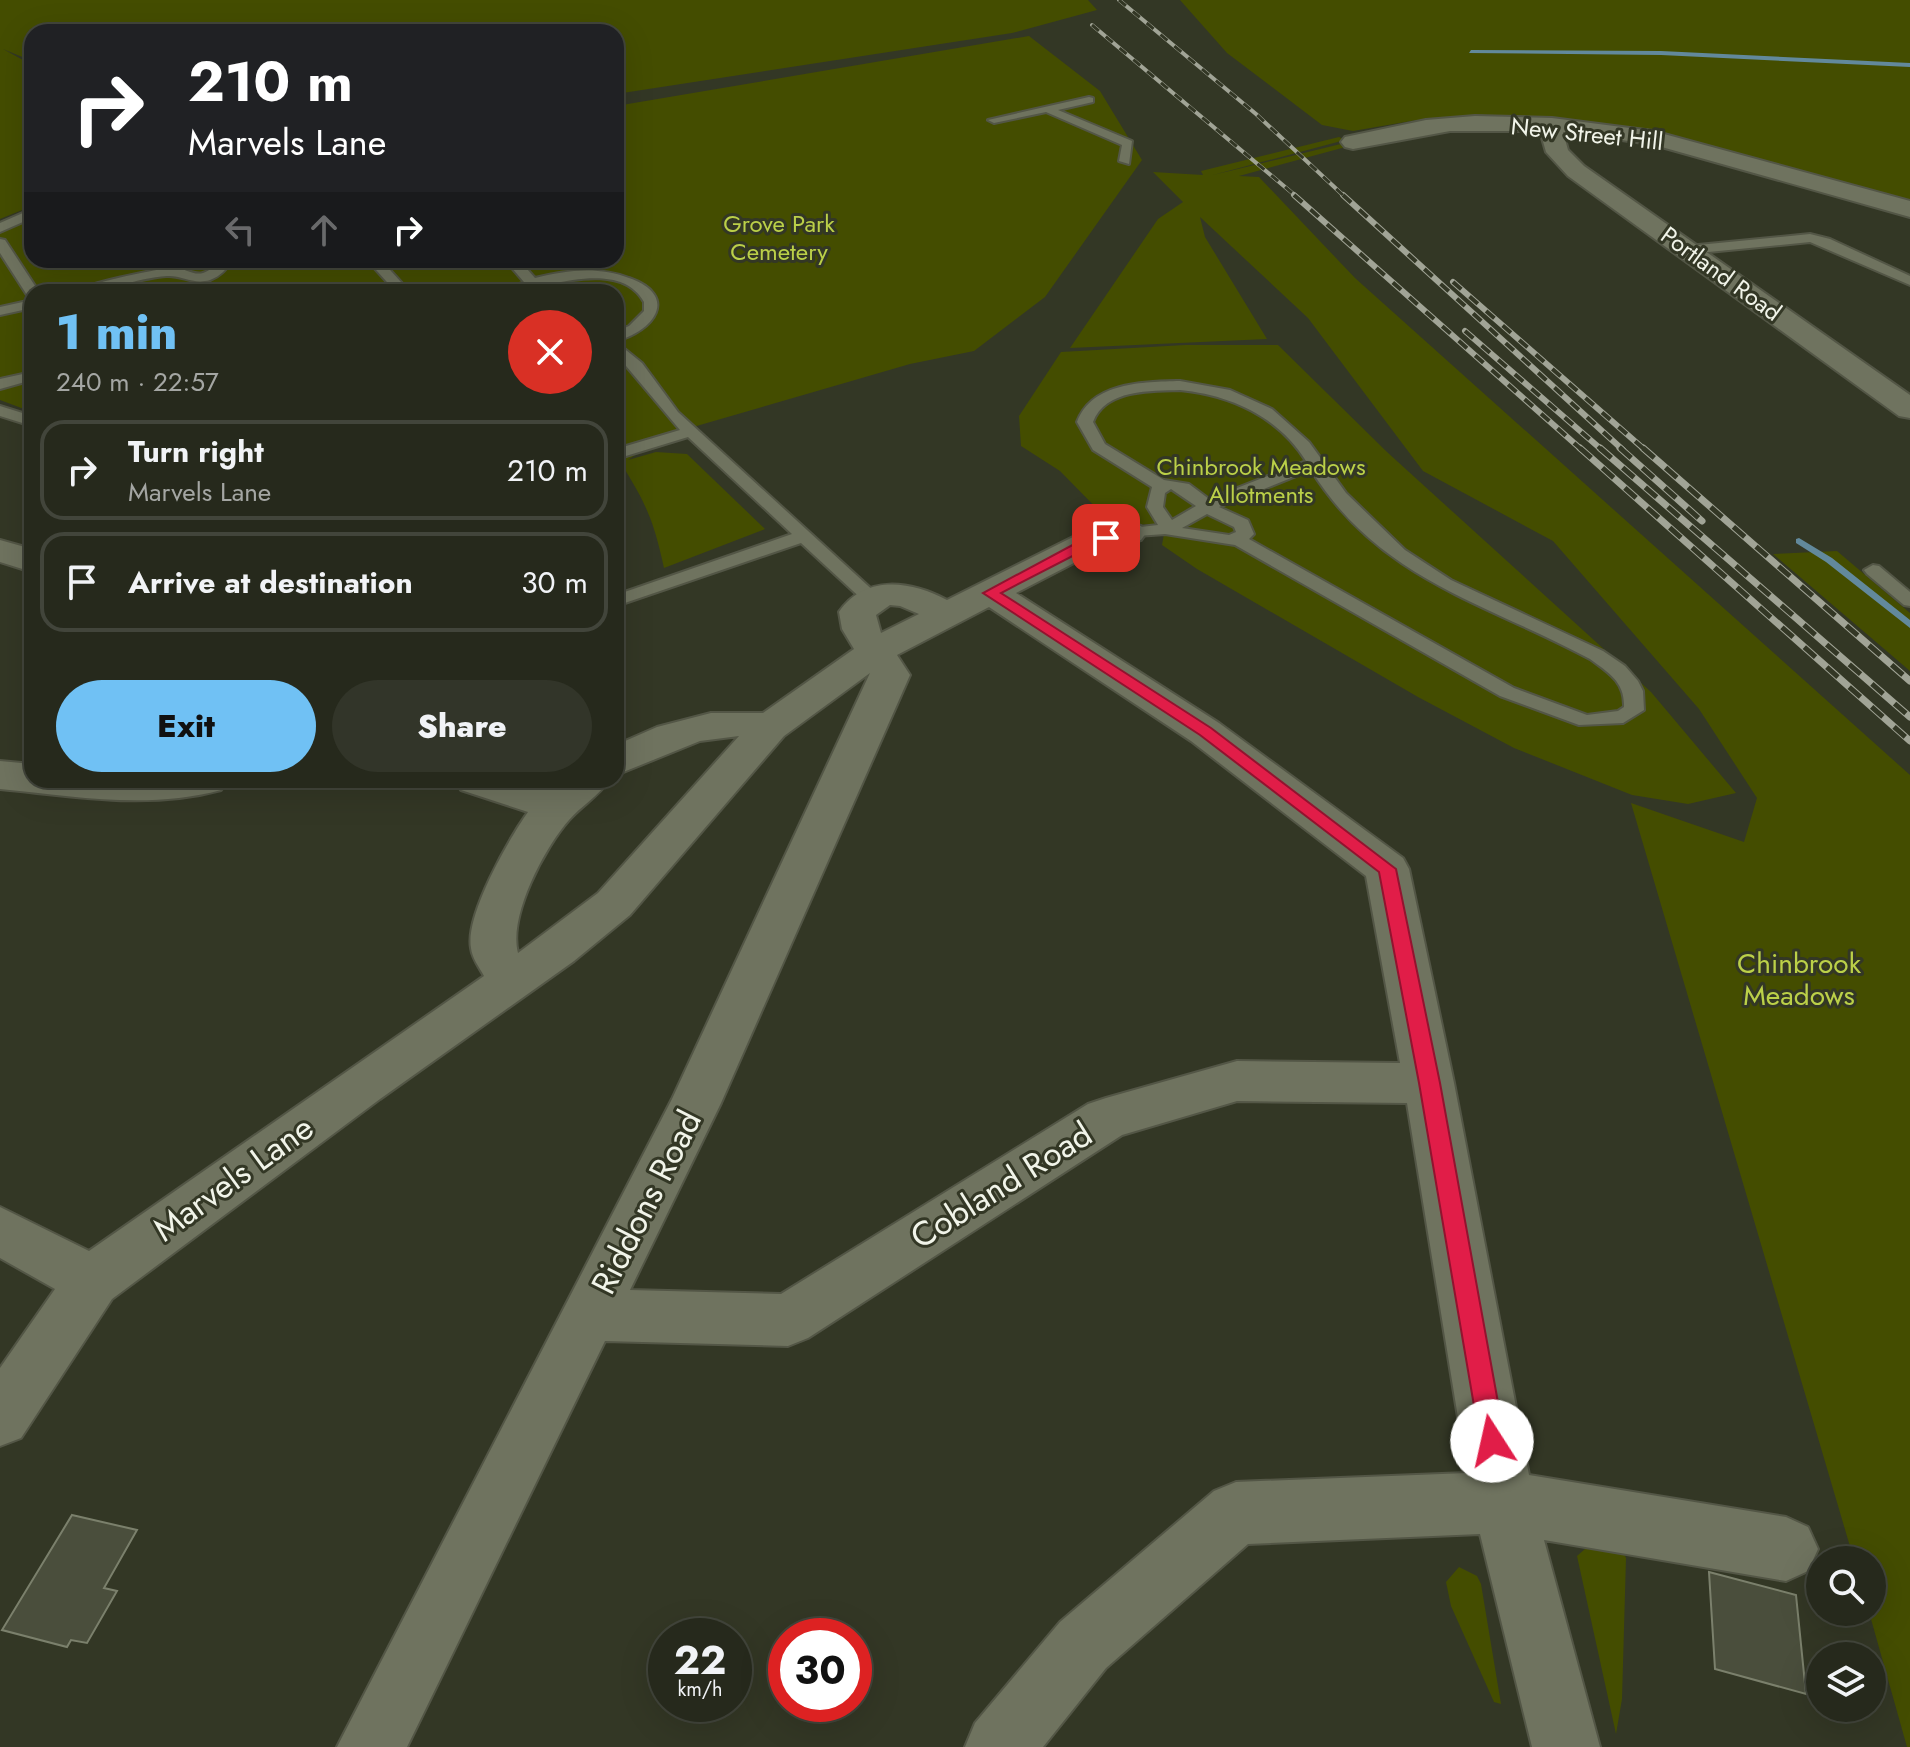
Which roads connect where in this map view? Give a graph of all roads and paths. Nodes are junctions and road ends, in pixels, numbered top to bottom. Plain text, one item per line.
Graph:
1 (1089, 100) dead end
2 (1047, 109) junction
3 (994, 120) dead end
4 (1551, 127) junction
5 (1353, 142) dead end
6 (1125, 161) dead end
7 (1910, 209) edge
8 (24, 217) edge
9 (0, 228) edge
10 (0, 243) edge
11 (1688, 250) junction
12 (170, 268) edge
13 (178, 268) edge
14 (222, 268) edge
15 (381, 268) edge
16 (519, 268) edge
17 (617, 268) edge
18 (626, 280) junction
19 (1910, 281) edge
20 (27, 284) edge
21 (111, 284) edge
22 (396, 284) edge
23 (533, 284) joint
24 (24, 306) edge
25 (0, 311) edge
26 (624, 334) edge
27 (624, 354) edge
28 (637, 366) junction
29 (624, 369) edge
30 (24, 378) edge
31 (0, 384) edge
32 (1910, 409) edge
33 (0, 411) edge
34 (24, 418) edge
35 (693, 431) junction
36 (624, 452) edge
37 (1314, 463) junction
38 (1161, 486) junction
39 (1208, 506) junction
40 (1168, 529) junction
41 (1129, 533) joint
42 (804, 536) junction
43 (1238, 540) junction
44 (0, 550) edge
45 (24, 558) edge
46 (1873, 570) dead end
47 (991, 593) junction
48 (624, 598) edge
49 (1910, 601) edge
50 (945, 615) junction
51 (874, 624) junction
52 (770, 727) junction
53 (624, 759) edge
54 (0, 775) edge
55 (24, 777) edge
56 (534, 788) edge
57 (571, 793) edge
58 (511, 982) junction
59 (1429, 1083) junction
60 (0, 1231) edge
61 (92, 1281) junction
62 (588, 1315) junction
63 (0, 1418) edge
64 (1503, 1502) junction
65 (1786, 1549) dead end
66 (371, 1747) edge
67 (999, 1747) edge
68 (1566, 1747) edge

1 - 2 lane
2 - 3 lane
2 - 6 lane
4 - 5 street, New Street Hill
4 - 7 street, New Street Hill
4 - 11 street, Portland Road
8 - 9 lane
10 - 20 lane
11 - 19 lane
11 - 32 street, Portland Road
12 - 21 lane
13 - 14 lane
15 - 22 lane
16 - 23 lane
17 - 18 lane
18 - 23 lane
18 - 26 lane
24 - 25 lane
27 - 28 lane
28 - 29 lane
28 - 35 lane
30 - 31 lane
33 - 34 lane
35 - 36 lane
35 - 42 lane
37 - 38 lane
37 - 39 lane
37 - 43 lane
38 - 39 lane
38 - 40 lane
39 - 40 lane
39 - 43 lane
40 - 41 lane
40 - 43 lane
41 - 47 street, Marvels Lane
42 - 48 lane
42 - 51 lane
44 - 45 street
46 - 49 lane
47 - 50 street, Marvels Lane
47 - 59 street
50 - 51 street, Marvels Lane
50 - 51 street
51 - 52 street, Marvels Lane
51 - 62 street, Riddons Road
52 - 53 street
52 - 58 street, Marvels Lane
54 - 55 street
56 - 57 street
57 - 58 street
58 - 61 street, Marvels Lane
59 - 62 street, Cobland Road
59 - 64 street
60 - 61 street
61 - 63 street, Marvels Lane
62 - 66 street, Riddons Road
64 - 65 street
64 - 67 street
64 - 68 street

